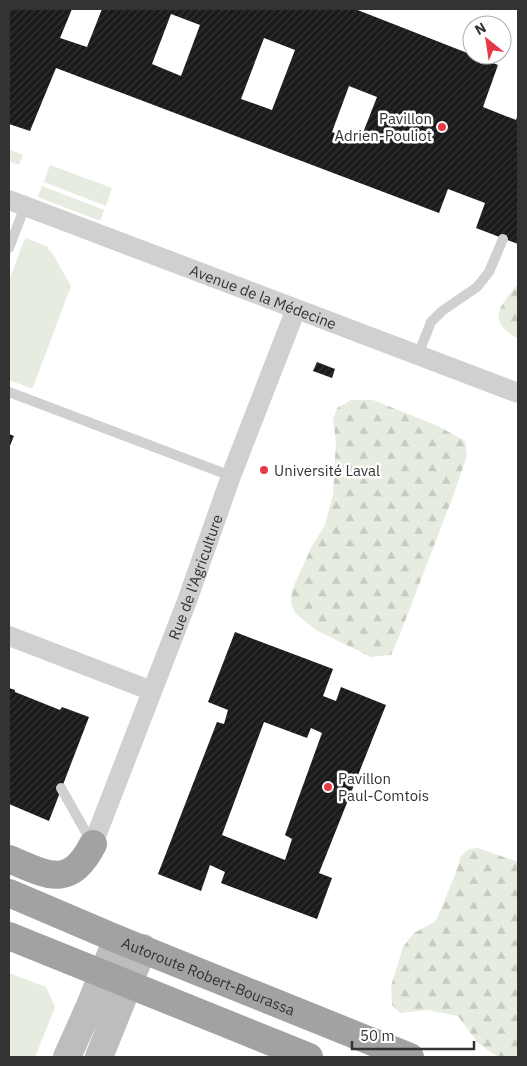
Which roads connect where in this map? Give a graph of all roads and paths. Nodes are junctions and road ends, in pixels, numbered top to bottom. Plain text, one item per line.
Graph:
1 (17, 203) edge
2 (503, 238) dead end
3 (9, 248) edge
4 (296, 309) junction
5 (418, 355) junction
6 (9, 392) edge
7 (518, 393) edge
8 (231, 476) junction
9 (9, 636) edge
10 (152, 691) junction
11 (61, 788) dead end
12 (93, 844) junction
13 (9, 859) edge
14 (9, 893) edge
15 (9, 936) edge
16 (117, 939) junction
17 (143, 948) junction
18 (102, 975) junction
19 (128, 985) junction
20 (67, 1057) edge
21 (99, 1057) edge
22 (309, 1057) edge
23 (410, 1057) edge

1 - 3 lane
1 - 4 street, Avenue de la Médecine
2 - 5 lane
4 - 5 street, Avenue de la Médecine
4 - 8 street, Rue de l'Agriculture
5 - 7 street, Avenue de la Médecine
6 - 8 lane
8 - 10 street, Rue de l'Agriculture
9 - 10 street
10 - 12 street, Rue de l'Agriculture
11 - 12 lane
12 - 13 highway
14 - 16 highway, Autoroute Robert-Bourassa
15 - 18 highway
16 - 17 highway, Autoroute Robert-Bourassa
16 - 18 main road
17 - 19 main road
17 - 23 highway, Autoroute Robert-Bourassa
18 - 19 highway
18 - 20 main road
19 - 21 main road
19 - 22 highway

